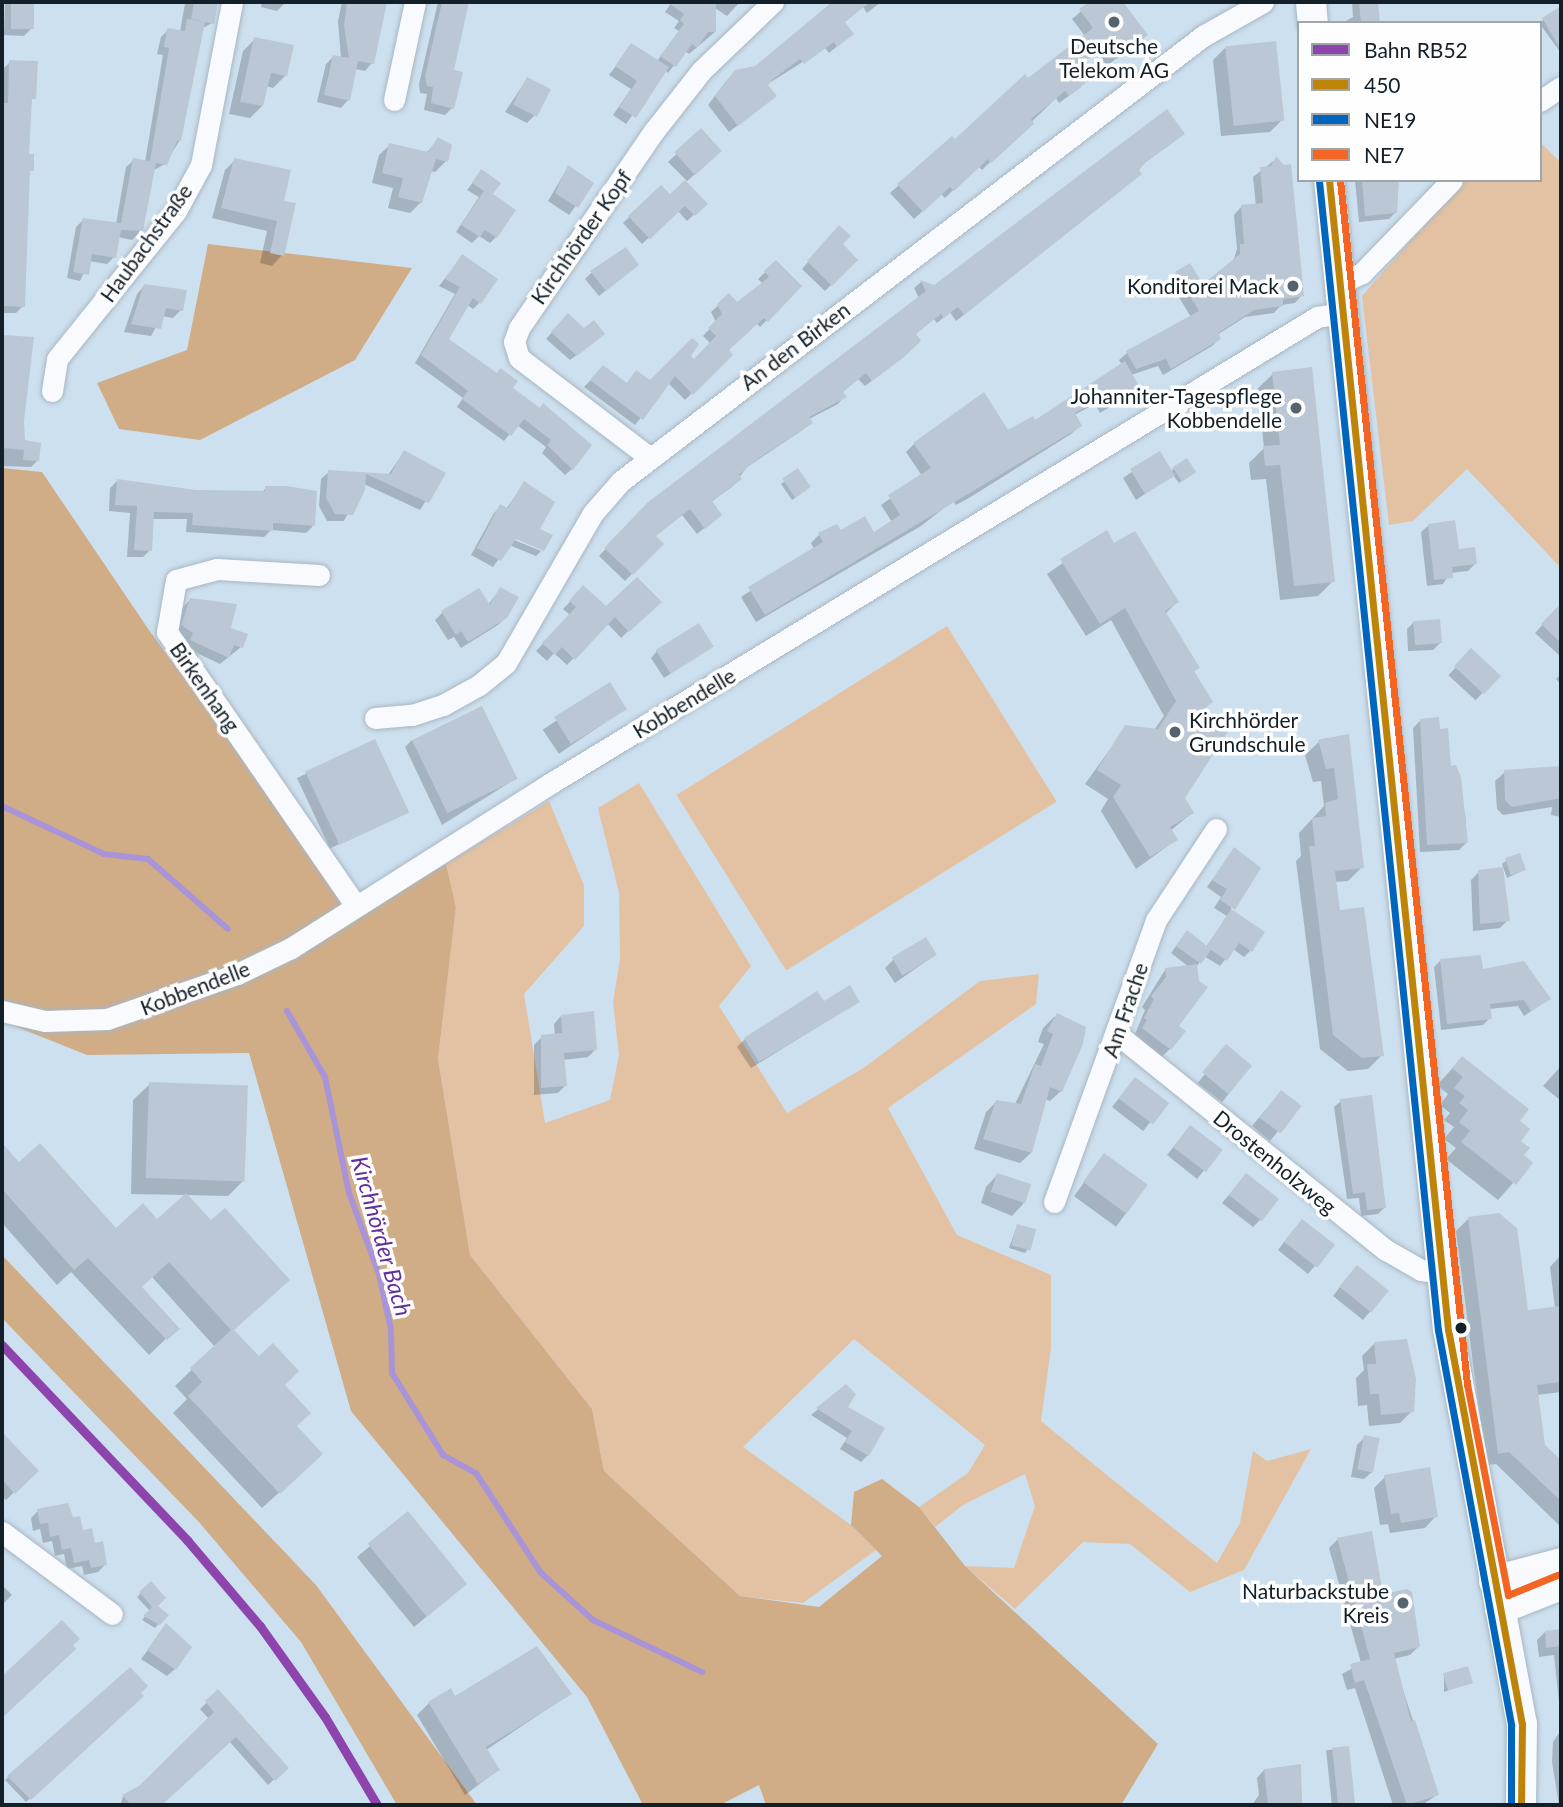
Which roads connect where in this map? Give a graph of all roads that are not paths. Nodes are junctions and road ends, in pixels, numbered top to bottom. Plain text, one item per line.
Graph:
1 (232, 2) edge
2 (415, 2) edge
3 (773, 2) edge
4 (1263, 2) edge
5 (1311, 2) edge
6 (1313, 21) edge
7 (1561, 87) edge
8 (394, 100) dead end
9 (1542, 100) edge
10 (1329, 182) edge
11 (1450, 182) edge
12 (1340, 283) junction
13 (1342, 313) junction
14 (51, 391) dead end
15 (649, 457) junction
16 (319, 575) dead end
17 (375, 718) dead end
18 (1216, 829) dead end
19 (355, 905) junction
20 (2, 1011) edge
21 (1117, 1034) junction
22 (1054, 1202) dead end
23 (1443, 1273) junction
24 (2, 1532) edge
25 (1561, 1563) edge
26 (1561, 1585) edge
27 (1497, 1595) junction
28 (112, 1614) dead end
29 (1521, 1805) edge

1 - 14 street, Haubachstraße
2 - 8 street
3 - 15 street, Kirchhörder Kopf
4 - 15 street, An den Birken
5 - 6 main road
7 - 9 street
10 - 12 main road
11 - 12 street
12 - 13 main road
13 - 19 street, Kobbendelle
13 - 23 main road
15 - 17 street, An den Birken
16 - 19 street, Birkenhang
18 - 21 street, Am Frache
19 - 20 street, Kobbendelle
21 - 22 street, Am Frache
21 - 23 street, Drostenholzweg
23 - 27 main road
24 - 28 street
25 - 27 main road
26 - 27 main road
27 - 29 main road

